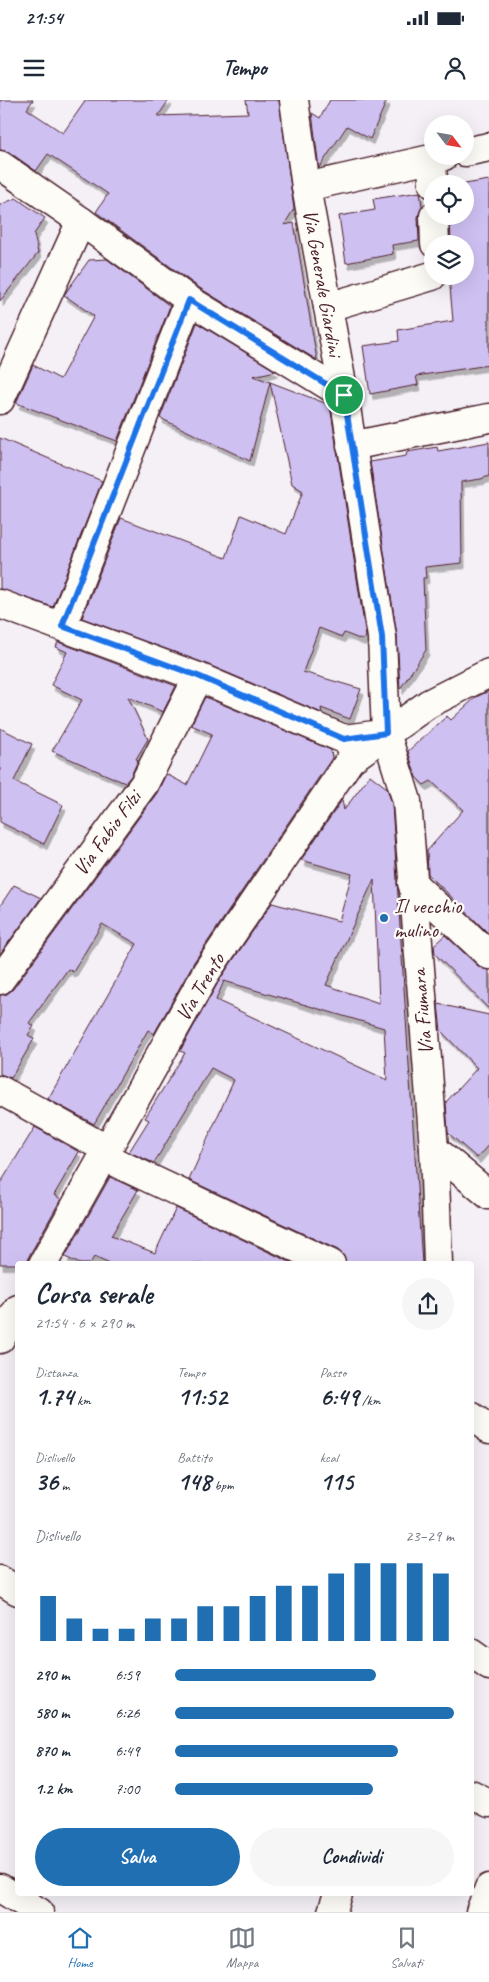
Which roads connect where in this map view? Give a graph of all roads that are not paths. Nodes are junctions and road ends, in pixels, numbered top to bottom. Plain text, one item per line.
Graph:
1 (294, 100) edge
2 (489, 147) edge
3 (474, 150) edge
4 (0, 165) edge
5 (436, 166) edge
6 (306, 187) junction
7 (81, 222) junction
8 (424, 278) edge
9 (189, 300) junction
10 (328, 307) junction
11 (344, 395) junction
12 (0, 400) edge
13 (489, 418) edge
14 (351, 446) junction
15 (0, 604) edge
16 (62, 626) junction
17 (489, 673) edge
18 (198, 676) junction
19 (386, 733) junction
20 (412, 883) junction
21 (489, 955) edge
22 (0, 980) edge
23 (0, 1090) edge
24 (434, 1149) junction
25 (106, 1153) junction
26 (489, 1195) edge
27 (45, 1261) edge
28 (326, 1261) edge
29 (438, 1261) edge
30 (15, 1313) edge
31 (0, 1339) edge
32 (474, 1418) edge
33 (489, 1430) edge
34 (0, 1580) edge
35 (15, 1589) edge
36 (474, 1655) edge
37 (489, 1666) edge
38 (474, 1796) edge
39 (489, 1803) edge
40 (0, 1888) edge
41 (489, 1888) edge
42 (337, 1896) edge
43 (39, 1912) edge
44 (332, 1912) edge
45 (480, 1912) edge

1 - 6 street, Via Generale Giardini
2 - 3 street
4 - 7 street
5 - 6 street
6 - 10 street, Via Generale Giardini
7 - 9 street
7 - 12 street
8 - 10 street
9 - 11 street
9 - 16 street
10 - 11 street, Via Generale Giardini
11 - 14 street, Via Generale Giardini
13 - 14 street
14 - 19 street, Via Generale Giardini
15 - 16 street
16 - 18 street
17 - 19 street, Via Trento
18 - 19 street
18 - 22 street, Via Fabio Filzi
19 - 20 street, Via Fiumara
19 - 25 street, Via Trento
20 - 21 street
20 - 24 street, Via Fiumara
23 - 25 street
24 - 26 street
24 - 29 street, Via Fiumara
25 - 27 street, Via Trento
25 - 28 street
30 - 31 street
32 - 33 street
34 - 35 street
36 - 37 street
38 - 39 street
40 - 43 street
41 - 45 street
42 - 44 street

